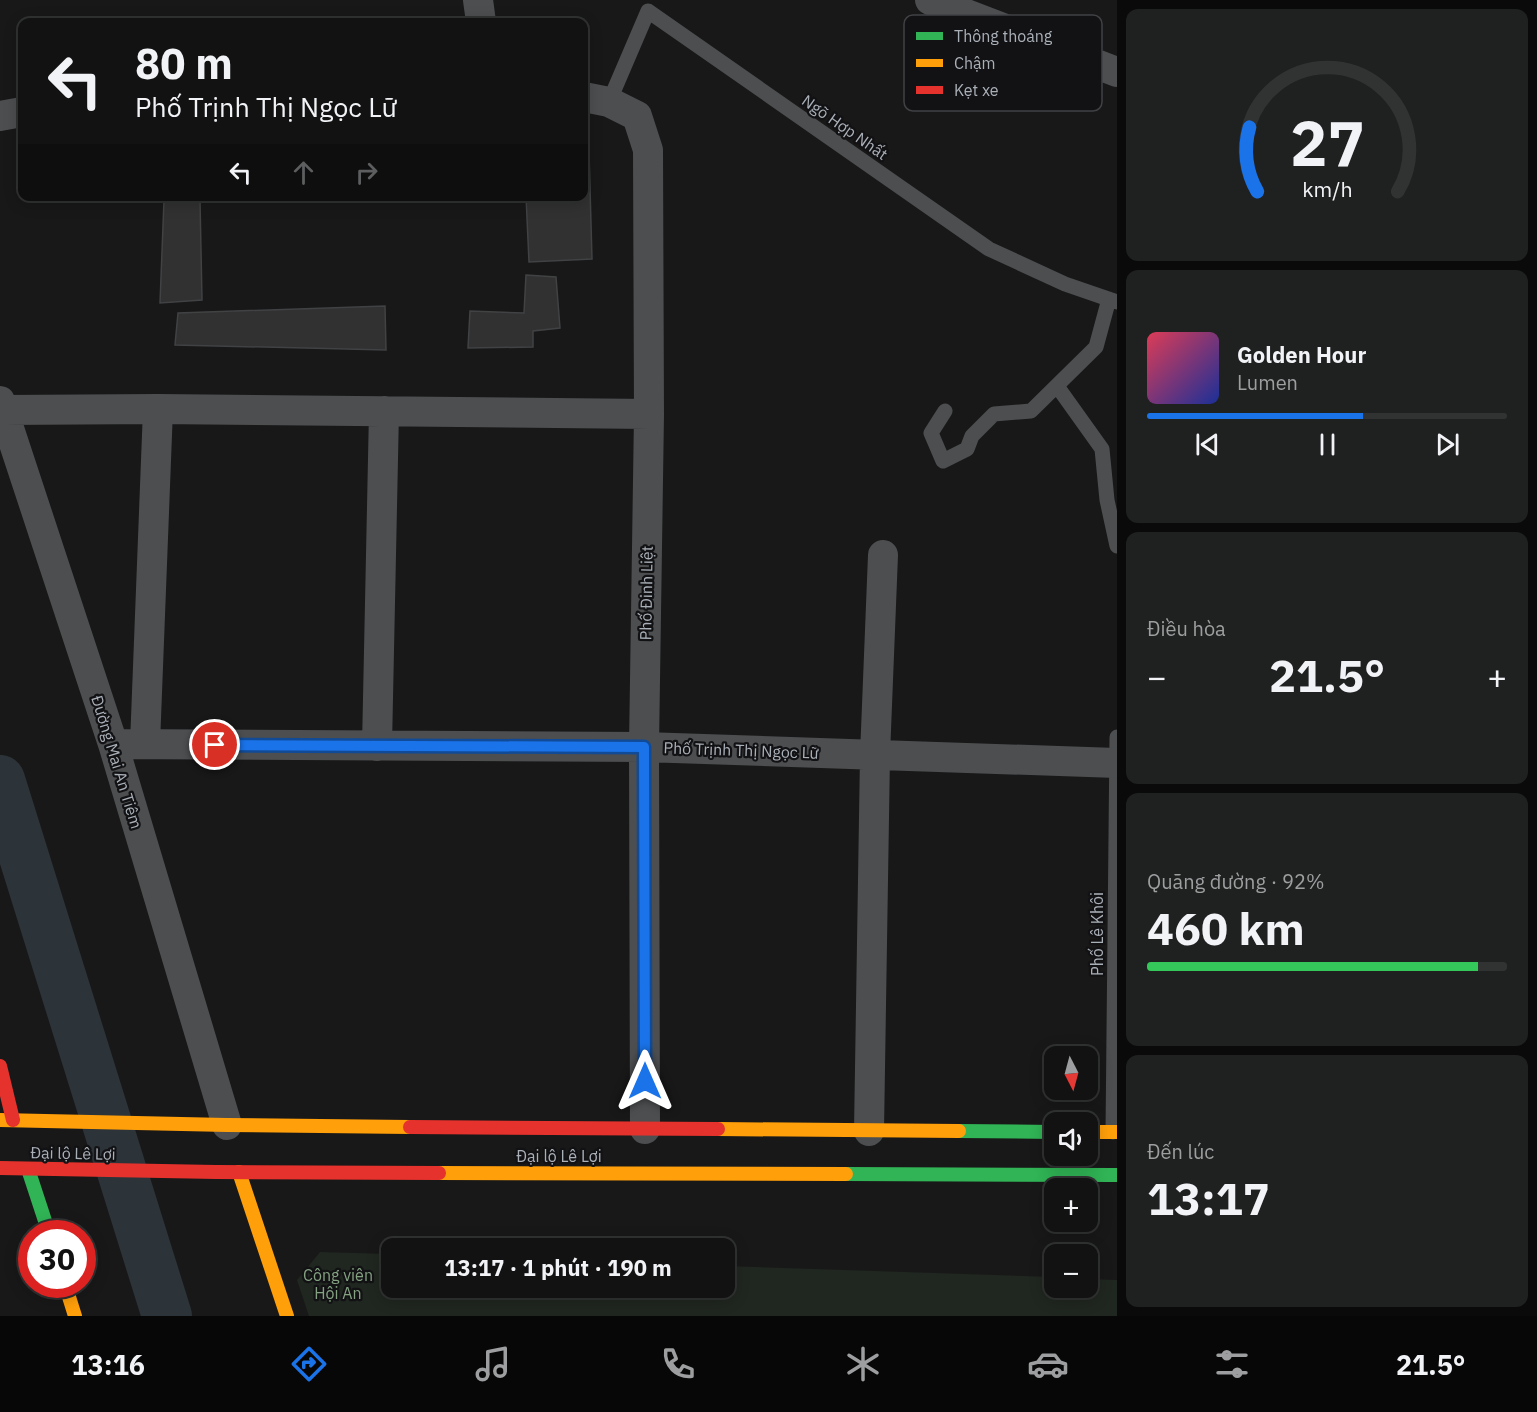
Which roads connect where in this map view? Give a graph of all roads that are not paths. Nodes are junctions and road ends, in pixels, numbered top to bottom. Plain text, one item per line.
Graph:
1 (478, 0) edge
2 (934, 1) edge
3 (970, 15) edge
4 (480, 18) edge
5 (1102, 66) edge
6 (1117, 72) edge
7 (596, 100) edge
8 (18, 113) edge
9 (0, 116) edge
10 (1113, 301) edge
11 (1056, 386) junction
12 (2, 406) edge
13 (158, 409) junction
14 (384, 411) junction
15 (945, 411) dead end
16 (649, 414) junction
17 (1117, 546) edge
18 (883, 555) dead end
19 (113, 744) junction
20 (146, 744) junction
21 (377, 746) junction
22 (644, 747) junction
23 (1117, 754) edge
24 (875, 755) junction
25 (0, 1066) edge
26 (7, 1120) edge
27 (218, 1124) junction
28 (645, 1129) junction
29 (869, 1131) junction
30 (1044, 1132) edge
31 (1098, 1132) edge
32 (1115, 1132) edge
33 (0, 1168) edge
34 (28, 1169) junction
35 (239, 1172) junction
36 (1117, 1176) edge
37 (45, 1220) edge
38 (69, 1298) edge
39 (75, 1316) edge
40 (287, 1316) edge

1 - 4 street
2 - 3 street
5 - 6 street
7 - 10 lane, Ngõ Hợp Nhất
7 - 16 street, Phố Đinh Liệt
8 - 9 street
10 - 11 lane
11 - 15 lane
11 - 17 lane
12 - 13 street
12 - 19 street, Đường Mai An Tiêm
13 - 14 street
13 - 20 street
14 - 16 street
14 - 21 street
16 - 22 street, Phố Đinh Liệt
18 - 24 street
19 - 20 street, Phố Trịnh Thị Ngọc Lữ
19 - 27 street, Đường Mai An Tiêm
20 - 21 street, Phố Trịnh Thị Ngọc Lữ
21 - 22 street, Phố Trịnh Thị Ngọc Lữ
22 - 24 street, Phố Trịnh Thị Ngọc Lữ
22 - 28 street, Phố Đinh Liệt
23 - 24 street, Phố Trịnh Thị Ngọc Lữ
23 - 32 lane, Phố Lê Khôi
24 - 29 street
25 - 26 main road
26 - 27 main road, Đại lộ Lê Lợi
27 - 28 main road, Đại lộ Lê Lợi
28 - 29 main road, Đại lộ Lê Lợi
29 - 30 main road, Đại lộ Lê Lợi
31 - 32 main road
33 - 34 main road, Đại lộ Lê Lợi
34 - 35 main road, Đại lộ Lê Lợi
34 - 37 main road
35 - 36 main road, Đại lộ Lê Lợi
35 - 40 main road
38 - 39 main road

